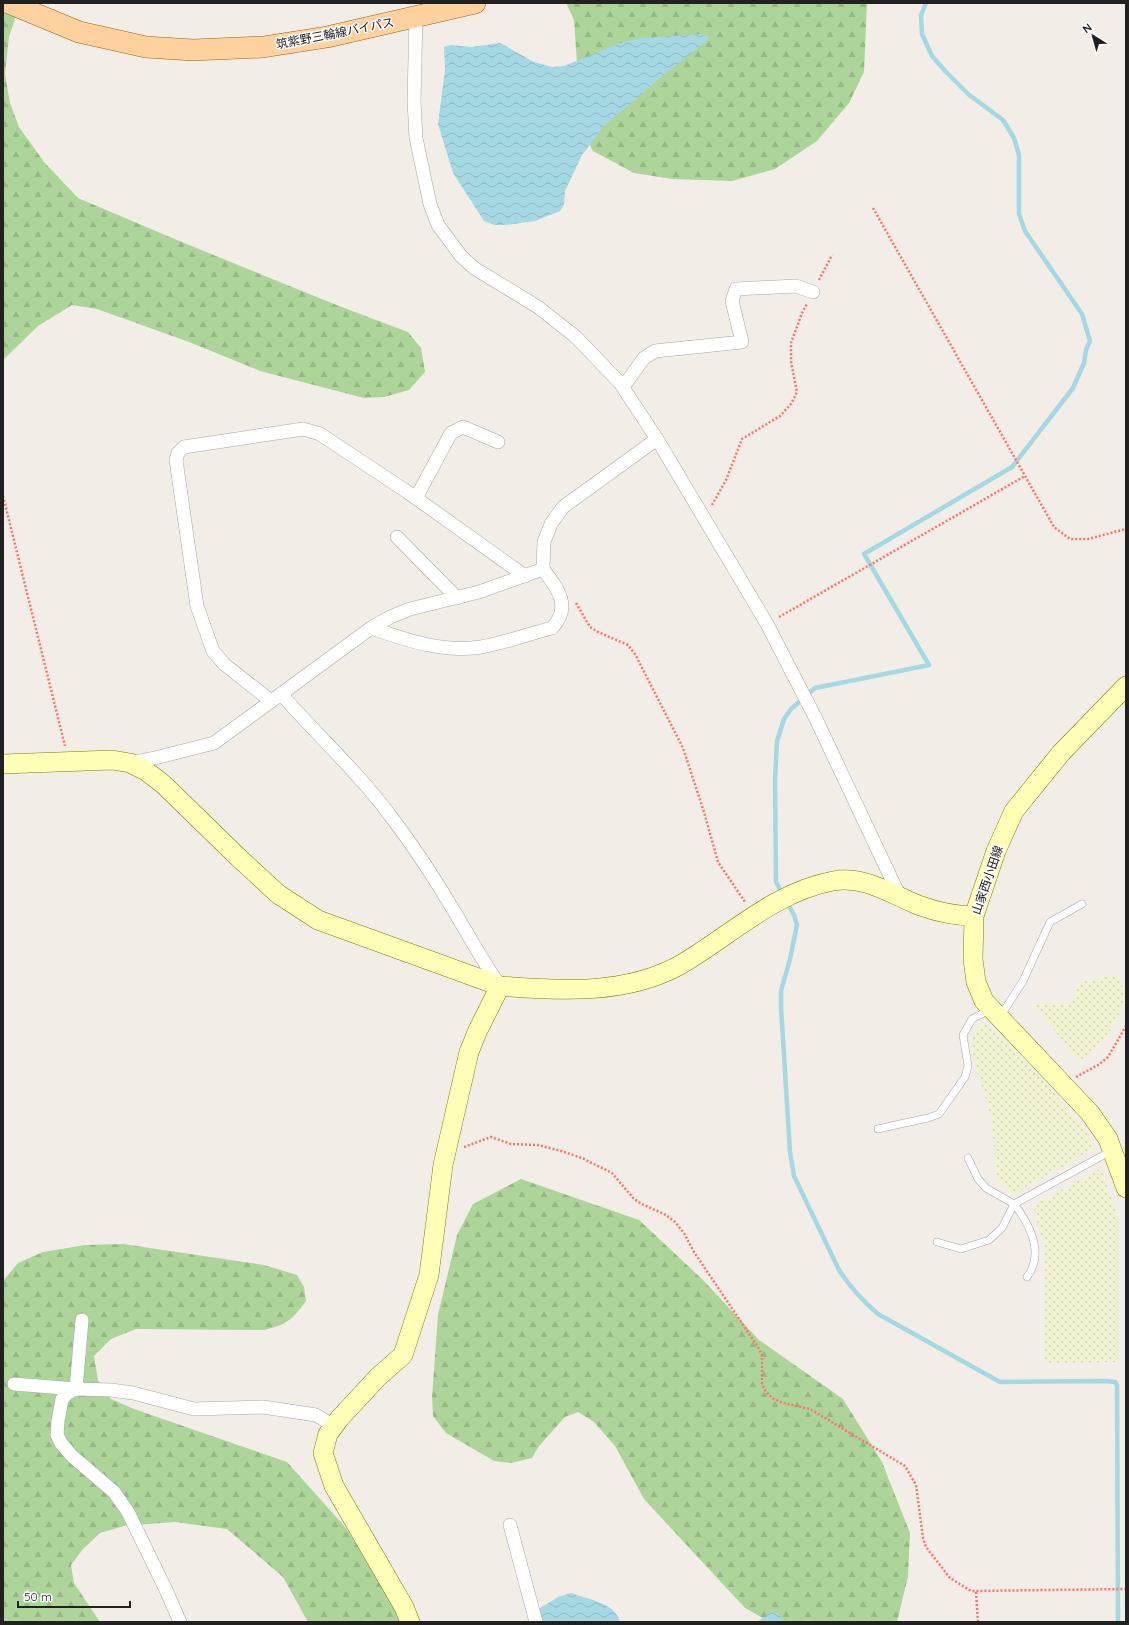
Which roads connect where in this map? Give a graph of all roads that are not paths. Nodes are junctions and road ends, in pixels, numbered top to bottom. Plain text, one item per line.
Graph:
1 (8, 3) edge
2 (475, 3) edge
3 (426, 10) edge
4 (813, 292) road end
5 (623, 387) junction
6 (657, 440) junction
7 (498, 442) dead end
8 (416, 498) junction
9 (397, 537) dead end
10 (543, 570) junction
11 (525, 576) junction
12 (456, 598) junction
13 (371, 628) junction
14 (1126, 686) edge
15 (276, 697) junction
16 (130, 763) junction
17 (3, 764) edge
18 (900, 897) junction
19 (1082, 904) dead end
20 (974, 916) junction
21 (500, 986) junction
22 (996, 1013) junction
23 (878, 1130) dead end
24 (1112, 1150) junction
25 (968, 1158) dead end
26 (1126, 1188) edge
27 (1014, 1204) junction
28 (937, 1242) dead end
29 (1027, 1277) dead end
30 (82, 1320) dead end
31 (14, 1384) dead end
32 (76, 1389) junction
33 (334, 1426) junction
34 (510, 1525) dead end
35 (180, 1622) edge
36 (410, 1622) edge
37 (536, 1622) edge

1 - 3 main road, 筑紫野三輪線バイパス
2 - 3 main road, 筑紫野三輪線バイパス
3 - 5 street
4 - 5 street
5 - 6 street
6 - 10 street
6 - 18 street
7 - 8 street
8 - 11 street
8 - 15 street
9 - 12 street
10 - 11 street
10 - 13 street
11 - 12 street
12 - 13 street
13 - 15 street
14 - 20 street, 山家西小田線
15 - 16 street
15 - 21 street
16 - 17 street
16 - 21 street
18 - 20 street
18 - 21 street
19 - 22 lane
20 - 22 street, 山家西小田線
21 - 33 street
22 - 23 lane
22 - 24 street, 山家西小田線
24 - 26 street, 山家西小田線
24 - 27 lane
25 - 27 lane
27 - 28 lane
27 - 29 lane
30 - 32 street
31 - 32 street
32 - 33 street
32 - 35 street
33 - 36 street
34 - 37 street

